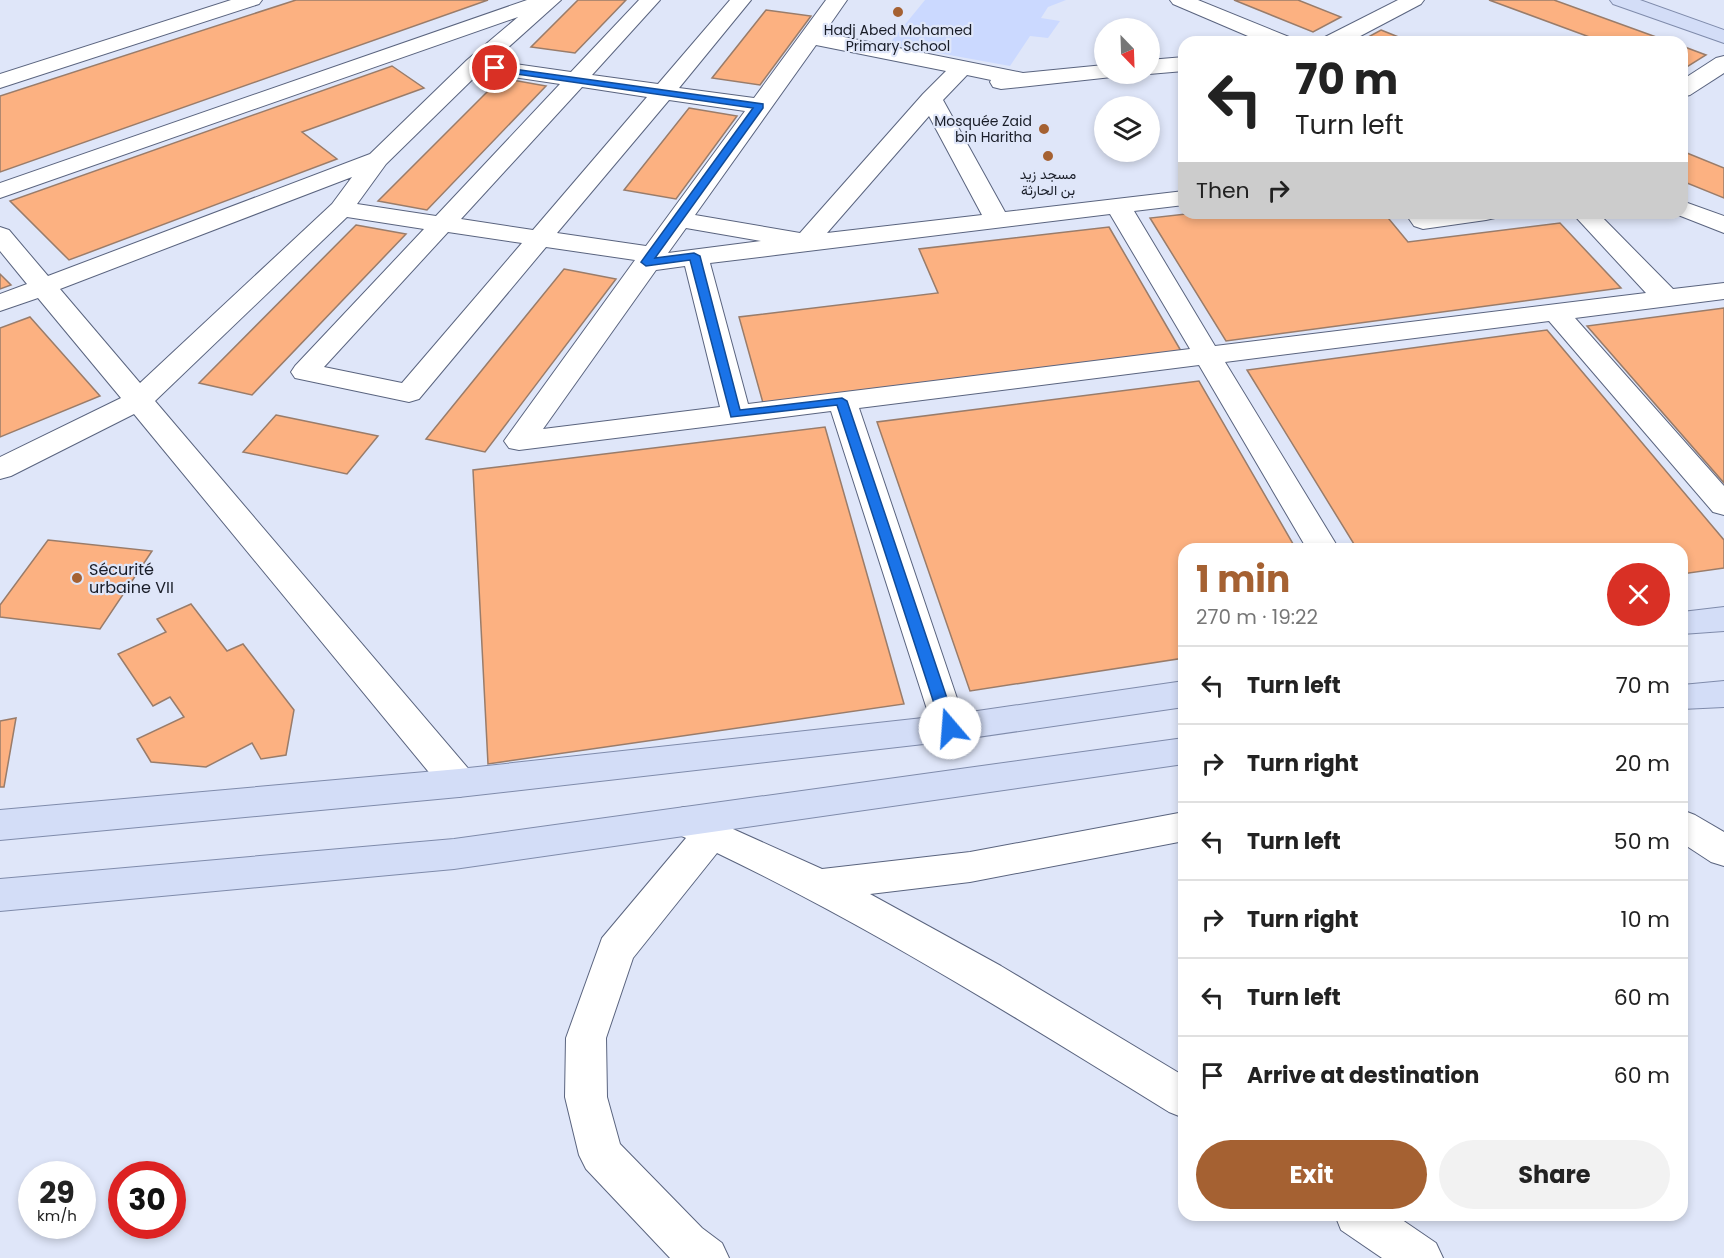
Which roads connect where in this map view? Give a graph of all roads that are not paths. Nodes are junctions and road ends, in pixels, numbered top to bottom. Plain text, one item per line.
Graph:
1 (252, 0) edge
2 (549, 0) edge
3 (650, 0) edge
4 (741, 0) edge
5 (837, 0) edge
6 (1180, 0) edge
7 (1414, 0) edge
8 (1620, 0) edge
9 (1264, 36) edge
10 (1345, 36) edge
11 (810, 37) junction
12 (1724, 37) edge
13 (1724, 63) edge
14 (1178, 64) edge
15 (475, 65) junction
16 (1160, 66) edge
17 (962, 68) junction
18 (1094, 73) edge
19 (1024, 80) junction
20 (0, 81) edge
21 (575, 81) junction
22 (1688, 86) edge
23 (937, 93) junction
24 (662, 94) junction
25 (760, 106) junction
26 (378, 159) junction
27 (0, 191) edge
28 (1178, 199) edge
29 (1118, 206) junction
30 (341, 209) junction
31 (1688, 210) edge
32 (678, 219) junction
33 (1422, 219) edge
34 (1439, 219) edge
35 (1590, 219) edge
36 (997, 220) junction
37 (442, 224) junction
38 (1724, 225) edge
39 (0, 235) edge
40 (540, 238) junction
41 (806, 242) junction
42 (694, 256) junction
43 (649, 259) junction
44 (43, 286) junction
45 (1724, 291) edge
46 (1666, 298) junction
47 (0, 303) edge
48 (1556, 312) junction
49 (1208, 356) junction
50 (139, 400) junction
51 (842, 401) junction
52 (736, 414) junction
53 (0, 469) edge
54 (1724, 505) edge
55 (1319, 543) edge
56 (1724, 618) edge
57 (1688, 622) edge
58 (1724, 694) edge
59 (1178, 695) edge
60 (1688, 697) edge
61 (950, 728) junction
62 (1178, 752) edge
63 (459, 783) junction
64 (0, 825) edge
65 (1178, 827) edge
66 (698, 828) junction
67 (1688, 829) edge
68 (1724, 851) edge
69 (819, 885) junction
70 (0, 895) edge
71 (1178, 1095) edge
72 (1366, 1221) edge
73 (706, 1258) edge
74 (1420, 1258) edge

1 - 20 street
2 - 15 street
2 - 27 street
3 - 21 street
4 - 24 street
5 - 11 street
6 - 9 street
7 - 10 street
8 - 12 main road
11 - 17 street
11 - 25 street
13 - 22 street
14 - 16 street
15 - 21 street
15 - 26 street
17 - 19 street
17 - 23 street
18 - 19 street
19 - 23 street
21 - 24 street
21 - 37 street
23 - 36 street
23 - 41 street
24 - 25 street
24 - 40 street
25 - 32 street
26 - 30 street
26 - 44 street
28 - 29 street
29 - 36 street
29 - 49 street
30 - 37 street
30 - 50 street
31 - 38 street
32 - 41 street
32 - 43 street
33 - 34 street
35 - 46 street
36 - 41 street
37 - 40 street
37 - 40 street
39 - 44 street
40 - 43 street
41 - 42 street
42 - 43 street
42 - 52 street
43 - 52 street
44 - 47 street
44 - 50 street
45 - 46 street
46 - 48 street
48 - 49 street
48 - 54 street
49 - 51 street
49 - 55 street
50 - 53 street
50 - 63 street
51 - 52 street
51 - 61 street
56 - 57 main road
58 - 60 main road
59 - 61 main road
61 - 63 main road
62 - 66 main road
63 - 64 main road
65 - 69 street
66 - 69 street
66 - 70 main road
66 - 73 street
67 - 68 street
69 - 71 street
72 - 74 street

